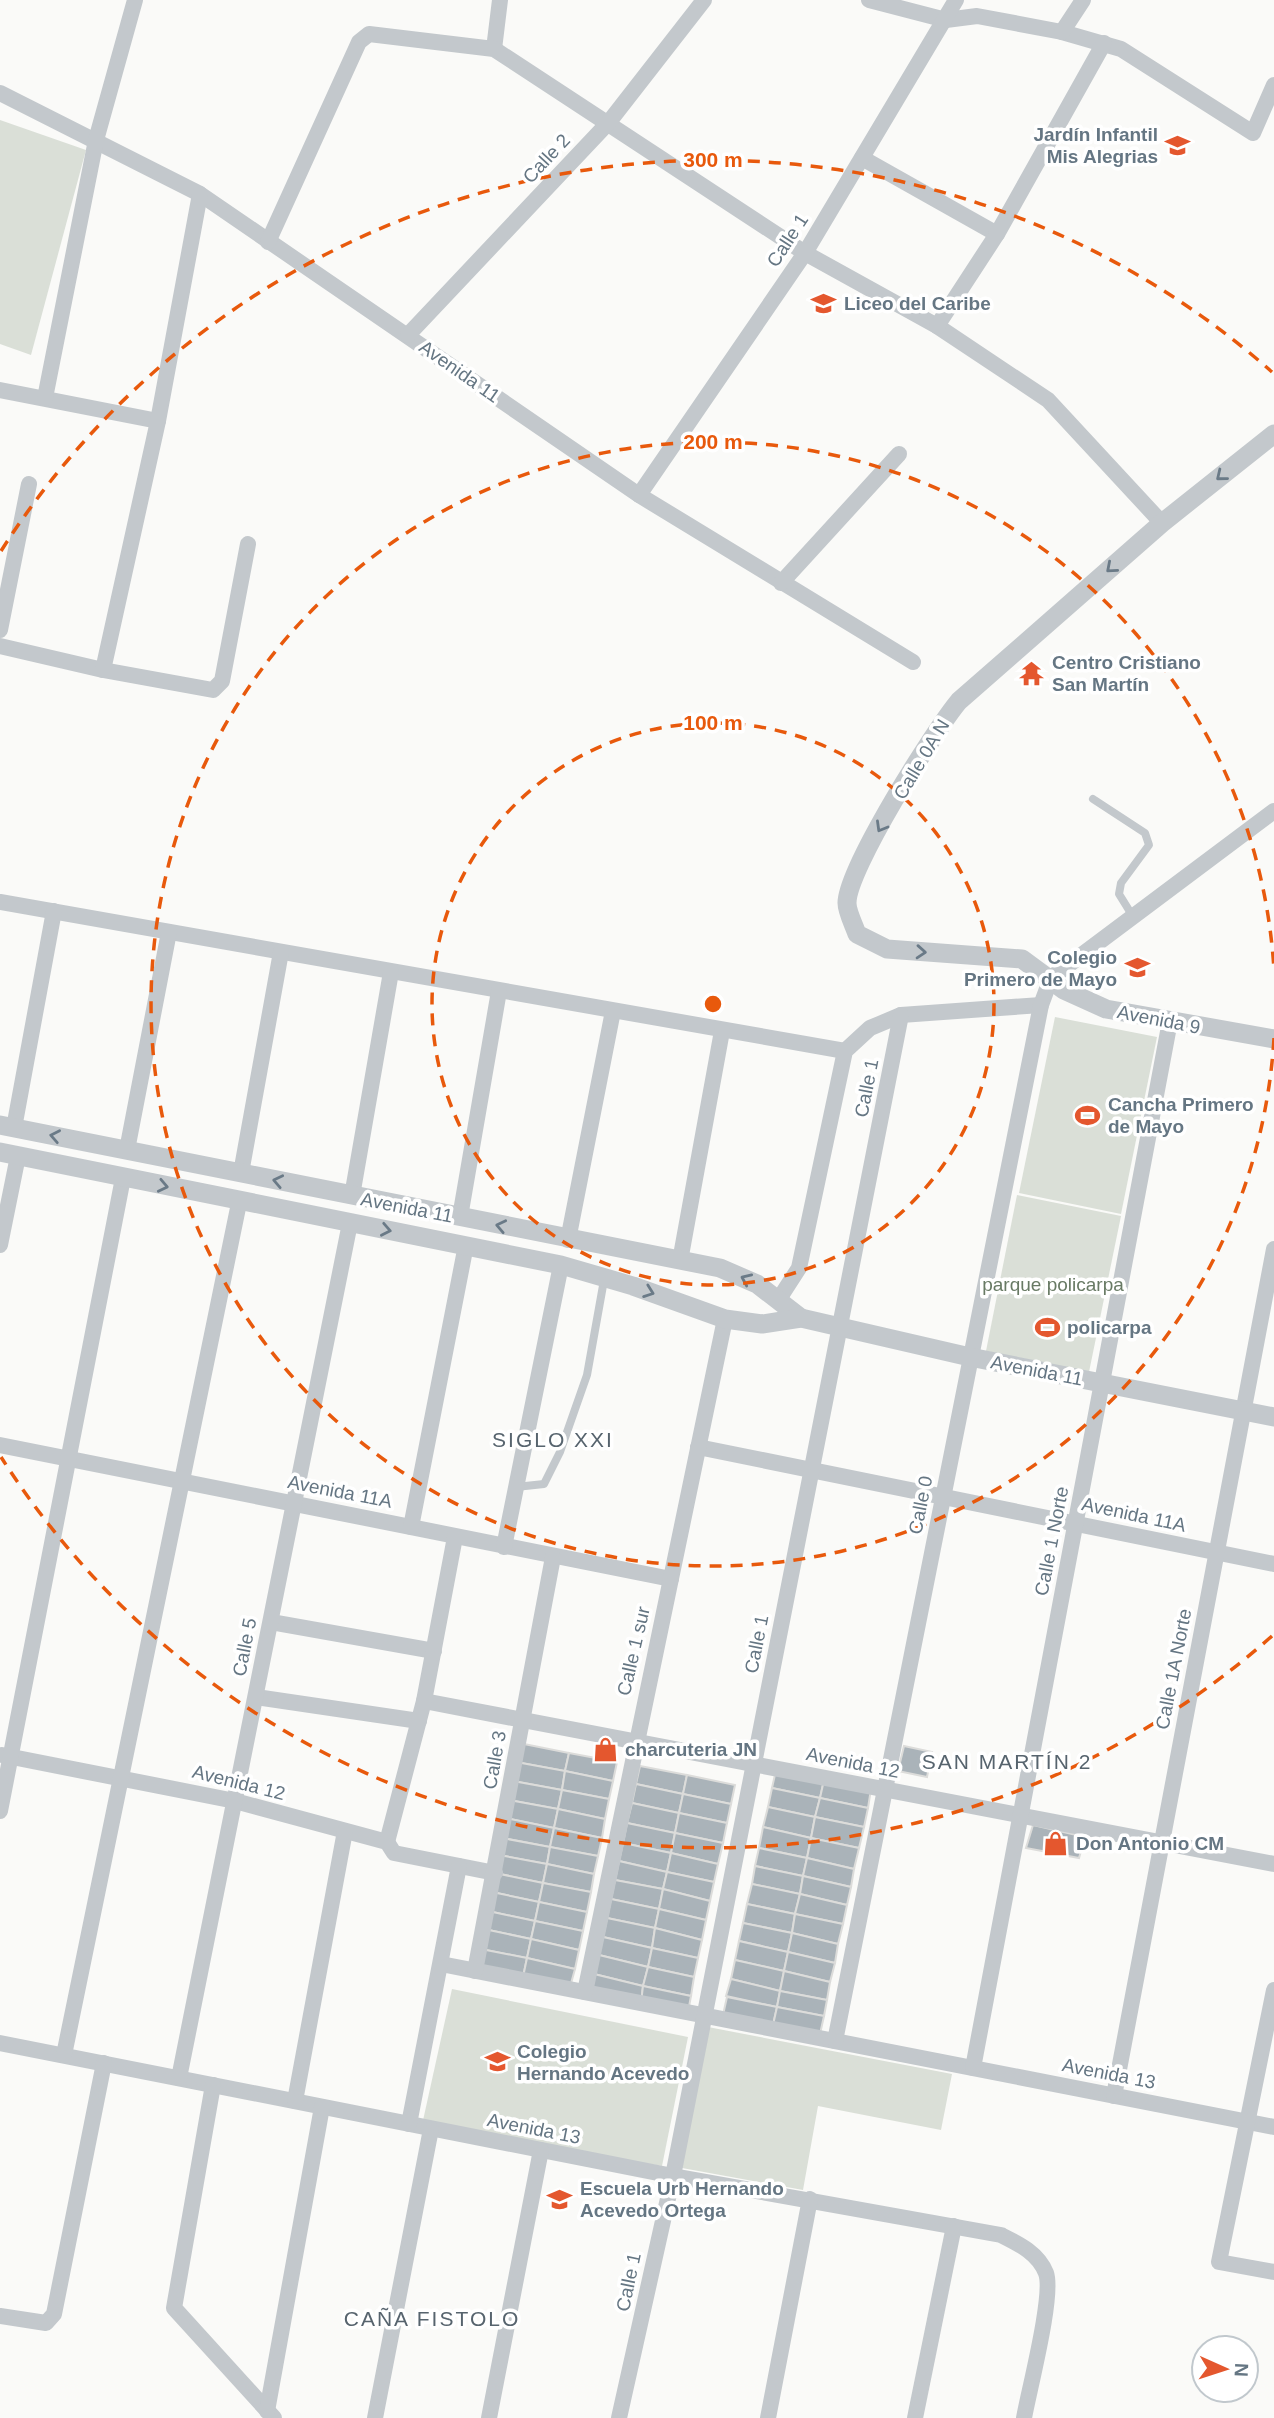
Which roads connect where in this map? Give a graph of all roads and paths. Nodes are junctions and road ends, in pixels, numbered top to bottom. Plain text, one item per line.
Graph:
1 (135, 0) edge
2 (500, 0) edge
3 (704, 0) edge
4 (869, 0) edge
5 (956, 0) edge
6 (1083, 0) edge
7 (946, 20) junction
8 (1062, 32) junction
9 (1104, 43) junction
10 (494, 49) junction
11 (1274, 85) edge
12 (0, 93) edge
13 (609, 122) junction
14 (96, 140) junction
15 (862, 158) junction
16 (200, 194) junction
17 (998, 234) junction
18 (268, 242) junction
19 (805, 253) junction
20 (937, 326) junction
21 (408, 335) junction
22 (0, 390) edge
23 (46, 398) junction
24 (158, 421) junction
25 (1274, 434) edge
26 (899, 454) dead end
27 (29, 484) dead end
28 (639, 495) junction
29 (1162, 523) junction
30 (248, 544) dead end
31 (781, 583) junction
32 (0, 630) edge
33 (0, 646) edge
34 (913, 662) dead end
35 (103, 670) junction
36 (1093, 799) dead end
37 (1274, 811) edge
38 (0, 902) edge
39 (54, 911) junction
40 (1132, 915) junction
41 (169, 932) junction
42 (281, 952) junction
43 (391, 972) junction
44 (1051, 978) junction
45 (499, 991) junction
46 (1041, 1005) junction
47 (613, 1011) junction
48 (901, 1015) junction
49 (1170, 1021) junction
50 (722, 1031) junction
51 (1274, 1039) edge
52 (845, 1051) junction
53 (7, 1126) edge
54 (127, 1150) junction
55 (9, 1154) edge
56 (241, 1173) junction
57 (123, 1178) junction
58 (352, 1196) junction
59 (239, 1203) junction
60 (460, 1217) junction
61 (350, 1223) junction
62 (568, 1240) junction
63 (0, 1245) edge
64 (466, 1245) junction
65 (1274, 1249) edge
66 (680, 1261) junction
67 (561, 1265) junction
68 (604, 1278) junction
69 (779, 1299) junction
70 (801, 1318) junction
71 (725, 1320) junction
72 (842, 1327) junction
73 (970, 1357) junction
74 (1102, 1383) junction
75 (1244, 1411) junction
76 (1274, 1417) edge
77 (0, 1445) edge
78 (698, 1447) junction
79 (68, 1458) junction
80 (811, 1470) junction
81 (182, 1481) junction
82 (516, 1487) junction
83 (943, 1497) junction
84 (295, 1504) junction
85 (1076, 1524) junction
86 (411, 1527) junction
87 (455, 1537) junction
88 (504, 1547) junction
89 (1217, 1553) junction
90 (553, 1557) junction
91 (1274, 1564) edge
92 (671, 1579) junction
93 (271, 1622) junction
94 (434, 1651) junction
95 (256, 1697) junction
96 (424, 1701) junction
97 (522, 1720) junction
98 (419, 1721) junction
99 (634, 1742) junction
100 (5, 1756) edge
101 (754, 1765) junction
102 (121, 1777) junction
103 (884, 1790) junction
104 (235, 1801) junction
105 (0, 1811) edge
106 (1020, 1816) junction
107 (345, 1831) junction
108 (387, 1842) junction
109 (1162, 1843) junction
110 (1274, 1864) edge
111 (459, 1866) junction
112 (495, 1873) junction
113 (440, 1964) junction
114 (475, 1971) junction
115 (1274, 1990) edge
116 (584, 1992) junction
117 (704, 2016) junction
118 (835, 2041) junction
119 (0, 2043) edge
120 (64, 2056) junction
121 (104, 2063) junction
122 (973, 2068) junction
123 (180, 2078) junction
124 (213, 2085) junction
125 (1114, 2096) junction
126 (295, 2101) junction
127 (322, 2107) junction
128 (1247, 2122) junction
129 (410, 2124) junction
130 (1274, 2127) edge
131 (431, 2129) junction
132 (541, 2150) junction
133 (673, 2176) junction
134 (810, 2199) junction
135 (954, 2226) junction
136 (1274, 2272) edge
137 (0, 2316) edge
138 (270, 2415) edge
139 (375, 2418) edge
140 (489, 2418) edge
141 (620, 2418) edge
142 (768, 2418) edge
143 (915, 2418) edge
144 (1024, 2418) edge

1 - 14 street
2 - 10 street
3 - 13 street, Calle 2
4 - 7 street
5 - 7 street, Calle 1
6 - 8 street
7 - 8 street
7 - 15 street, Calle 1
8 - 9 street
9 - 11 street
9 - 17 street
10 - 13 street
10 - 18 street
12 - 14 street, Avenida 11
13 - 19 street
13 - 21 street, Calle 2
14 - 16 street, Avenida 11
14 - 23 street
15 - 17 street
15 - 19 street, Calle 1
16 - 18 street, Avenida 11
16 - 24 street
17 - 20 street
18 - 21 street, Avenida 11
19 - 20 street
19 - 28 street, Calle 1
20 - 29 street
21 - 28 street, Avenida 11
22 - 23 street
23 - 24 street
24 - 35 street
25 -> 29 street, Calle 0A N
26 - 31 street
27 - 32 street
28 - 31 street, Avenida 11
29 -> 44 street, Calle 0A N
30 - 35 street
31 - 34 street, Avenida 11
33 - 35 street
36 - 40 lane
37 - 40 street
38 - 39 street
39 - 41 street
39 - 53 street
40 - 44 street
41 - 42 street
41 - 54 street
42 - 43 street
42 - 56 street
43 - 45 street
43 - 58 street
44 - 46 street, Calle 0
44 - 49 street, Avenida 9
45 - 47 street
45 - 60 street
46 - 48 street
46 - 73 street, Calle 0
47 - 50 street
47 - 62 street
48 - 52 street
48 - 72 street, Calle 1
49 - 51 street, Avenida 9
49 - 74 street, Calle 1 Norte
50 - 52 street
50 - 66 street
52 - 69 street
54 -> 53 street, Avenida 11
54 - 56 street, Avenida 11
55 - 57 street, Avenida 11
55 - 63 street
58 -> 56 street, Avenida 11
57 -> 59 street, Avenida 11
57 - 79 street
58 - 60 street, Avenida 11
59 - 61 street, Avenida 11
59 - 81 street
62 -> 60 street, Avenida 11
61 -> 64 street, Avenida 11
61 - 84 street, Calle 5
62 - 66 street, Avenida 11
64 - 67 street, Avenida 11
64 - 86 street
65 - 75 street, Calle 1A Norte
69 -> 66 street, Avenida 11
67 - 68 street, Avenida 11
67 - 82 street
68 -> 71 street, Avenida 11
68 - 82 lane
69 - 70 street, Avenida 11
70 - 71 street, Avenida 11
70 - 72 street, Avenida 11
71 - 78 street, Calle 1 sur
72 - 73 street, Avenida 11
72 - 80 street, Calle 1
73 - 74 street, Avenida 11
73 - 83 street, Calle 0
74 - 75 street, Avenida 11
74 - 85 street, Calle 1 Norte
75 - 76 street, Avenida 11
75 - 89 street, Calle 1A Norte
77 - 79 street, Avenida 11A
78 - 80 street, Avenida 11A
78 - 92 street, Calle 1 sur
79 - 81 street, Avenida 11A
79 - 100 street
80 - 83 street, Avenida 11A
80 - 101 street, Calle 1
81 - 84 street, Avenida 11A
81 - 102 street
82 - 88 street
83 - 85 street, Avenida 11A
83 - 103 street, Calle 0
84 - 86 street, Avenida 11A
84 - 93 street, Calle 5
85 - 89 street, Avenida 11A
85 - 106 street, Calle 1 Norte
86 - 87 street, Avenida 11A
87 - 88 street, Avenida 11A
87 - 94 street
88 - 90 street, Avenida 11A
89 - 91 street, Avenida 11A
89 - 109 street, Calle 1A Norte
90 - 92 street, Avenida 11A
90 - 97 street, Calle 3
92 - 99 street, Calle 1 sur
93 - 94 street
93 - 95 street, Calle 5
94 - 96 street
95 - 98 street
95 - 104 street, Calle 5
96 - 97 street, Avenida 12
96 - 98 street
97 - 99 street, Avenida 12
97 - 112 street, Calle 3
98 - 108 street
99 - 101 street, Avenida 12
99 - 116 street, Calle 1 sur
100 - 102 street, Avenida 12
100 - 105 street
101 - 103 street, Avenida 12
101 - 117 street, Calle 1
102 - 104 street, Avenida 12
102 - 120 street
103 - 106 street, Avenida 12
103 - 118 street, Calle 0
104 - 107 street, Avenida 12
104 - 123 street, Calle 5
106 - 109 street, Avenida 12
106 - 122 street, Calle 1 Norte
107 - 108 street, Avenida 12
107 - 126 street
108 - 111 street, Avenida 12
109 - 110 street, Avenida 12
109 - 125 street, Calle 1A Norte
111 - 112 street, Avenida 12
111 - 113 street
112 - 114 street, Calle 3
113 - 114 street, Avenida 13
113 - 129 street
114 - 116 street, Avenida 13
115 - 128 street
116 - 117 street, Avenida 13
117 - 118 street, Avenida 13
117 - 133 street, Calle 1
118 - 122 street, Avenida 13
119 - 120 street, Avenida 13
120 - 121 street, Avenida 13
121 - 123 street, Avenida 13
121 - 137 street
122 - 125 street, Avenida 13
123 - 124 street, Avenida 13
124 - 126 street, Avenida 13
124 - 138 street
125 - 128 street, Avenida 13
126 - 127 street, Avenida 13
127 - 129 street, Avenida 13
127 - 138 street
128 - 130 street, Avenida 13
128 - 136 street
129 - 131 street, Avenida 13
131 - 132 street, Avenida 13
131 - 139 street
132 - 133 street, Avenida 13
132 - 140 street
133 - 134 street, Avenida 13
133 - 141 street, Calle 1
134 - 135 street, Avenida 13
134 - 142 street
135 - 143 street
135 - 144 street, Avenida 13

